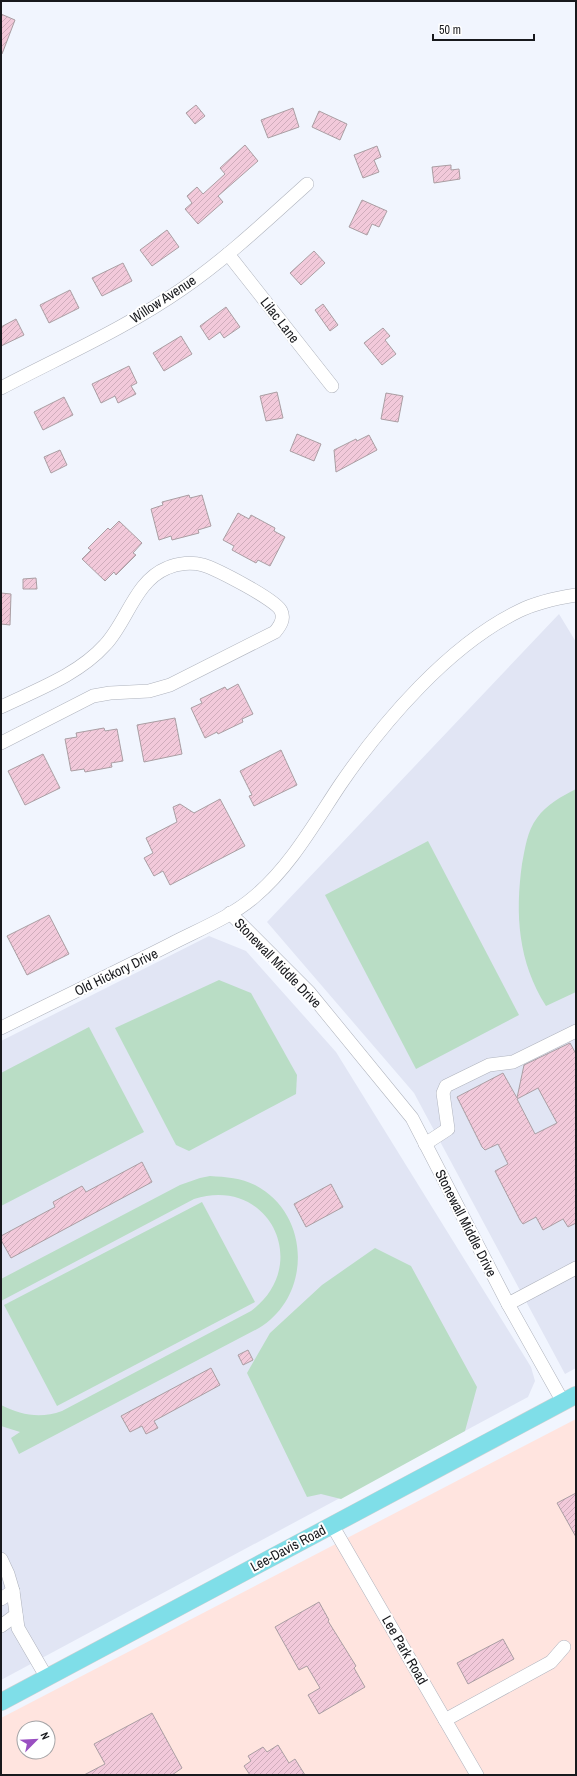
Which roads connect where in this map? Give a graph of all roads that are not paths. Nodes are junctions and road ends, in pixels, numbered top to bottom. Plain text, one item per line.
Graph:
1 (307, 184) dead end
2 (228, 254) junction
3 (332, 386) dead end
4 (1, 388) edge
5 (576, 595) edge
6 (1, 707) edge
7 (1, 743) edge
8 (230, 913) junction
9 (1, 1028) edge
10 (576, 1031) edge
11 (425, 1144) junction
12 (576, 1268) edge
13 (508, 1304) junction
14 (570, 1398) edge
15 (332, 1525) junction
16 (1, 1559) edge
17 (13, 1591) junction
18 (1, 1599) edge
19 (16, 1615) junction
20 (1, 1626) edge
21 (564, 1646) dead end
22 (47, 1678) junction
23 (1, 1702) edge
24 (445, 1720) junction
25 (477, 1775) edge

1 - 2 street, Willow Avenue
2 - 3 street, Lilac Lane
2 - 4 street, Willow Avenue
5 - 8 street, Stonewall Middle Drive
6 - 7 street
8 - 9 street, Old Hickory Drive
8 - 11 street, Stonewall Middle Drive
10 - 11 street
11 - 13 street, Stonewall Middle Drive
12 - 13 street
13 - 14 street, Stonewall Middle Drive
14 - 15 main road, Lee-Davis Road
15 - 22 main road, Lee-Davis Road
15 - 24 street, Lee Park Road
16 - 17 street
17 - 18 street
17 - 19 street
19 - 20 street
19 - 22 street
21 - 24 street
22 - 23 main road, Lee-Davis Road
24 - 25 street, Lee Park Road

